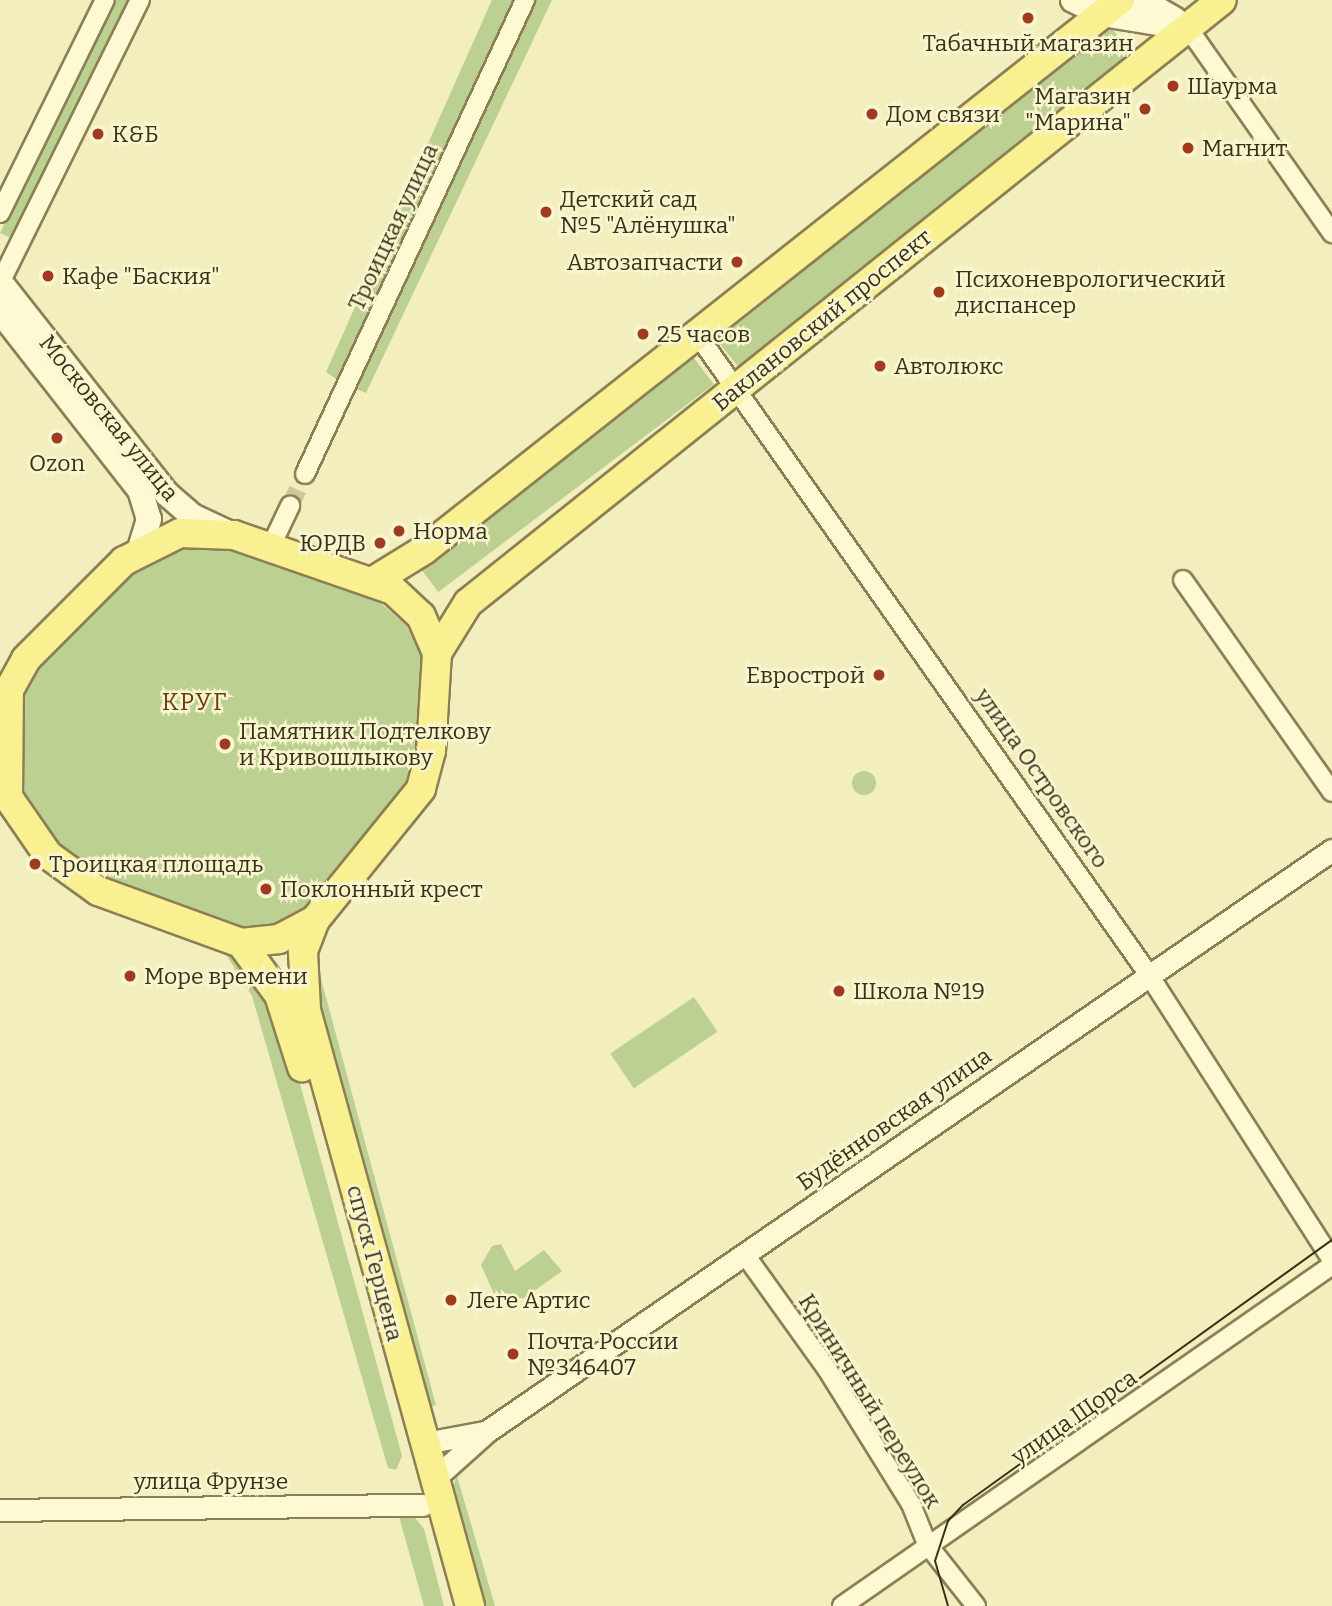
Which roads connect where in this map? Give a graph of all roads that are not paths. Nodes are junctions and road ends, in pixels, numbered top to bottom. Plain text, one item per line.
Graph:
1 (104, 0) edge
2 (139, 0) edge
3 (525, 0) edge
4 (1073, 0) edge
5 (1141, 0) edge
6 (1222, 0) edge
7 (1111, 7) edge
8 (1188, 28) junction
9 (0, 213) edge
10 (1332, 233) edge
11 (0, 283) edge
12 (0, 311) edge
13 (697, 334) junction
14 (738, 387) junction
15 (305, 474) tunnel mouth
16 (290, 506) tunnel mouth
17 (234, 536) junction
18 (140, 548) junction
19 (270, 548) junction
20 (1183, 580) dead end
21 (372, 582) junction
22 (437, 653) junction
23 (5, 693) edge
24 (1332, 792) edge
25 (4, 795) edge
26 (1332, 850) edge
27 (315, 920) junction
28 (241, 943) junction
29 (1149, 975) junction
30 (746, 1256) junction
31 (1332, 1262) edge
32 (486, 1432) junction
33 (425, 1443) junction
34 (435, 1478) junction
35 (423, 1505) junction
36 (0, 1510) edge
37 (927, 1544) junction
38 (451, 1606) edge
39 (470, 1606) edge
40 (842, 1606) edge
41 (976, 1606) edge

1 - 9 street
2 - 11 street
3 - 15 street, Троицкая улица
4 - 7 main road
5 - 8 main road
6 - 8 main road, Баклановский проспект
7 - 8 main road
7 - 13 main road
8 - 10 street
8 - 14 main road, Баклановский проспект
11 - 17 main road, Московская улица
12 - 18 main road, Московская улица
13 - 14 street, улица Островского
13 - 21 main road
14 - 22 main road, Баклановский проспект
14 - 29 street, улица Островского
16 - 19 street
17 - 18 main road
17 - 19 main road
18 - 23 main road
19 - 21 main road
20 - 24 street
21 - 22 main road
22 - 27 main road
23 - 25 main road
25 - 28 main road
26 - 29 street, Будённовская улица
27 - 28 main road
27 - 33 main road, спуск Герцена
28 - 35 main road, спуск Герцена
29 - 30 street, Будённовская улица
29 - 31 street, улица Островского
30 - 32 street, Будённовская улица
30 - 37 street, Криничный переулок
31 - 37 street, улица Щорса
32 - 33 street, Будённовская улица
32 - 34 street, Будённовская улица
33 - 34 main road, спуск Герцена
34 - 39 main road, спуск Герцена
35 - 36 street, улица Фрунзе
35 - 38 main road, спуск Герцена
37 - 40 street, улица Щорса
37 - 41 street, Криничный переулок

